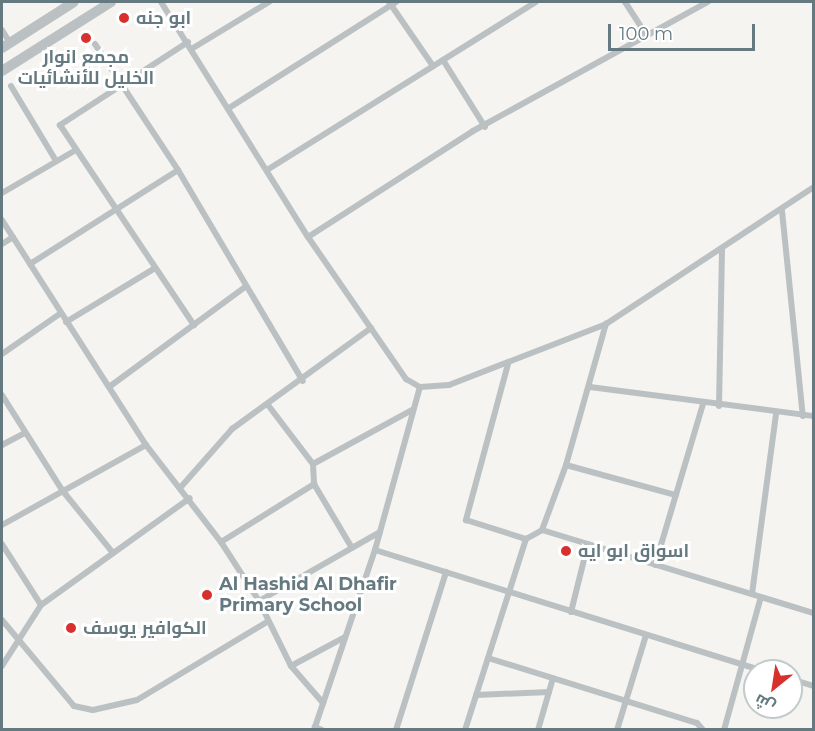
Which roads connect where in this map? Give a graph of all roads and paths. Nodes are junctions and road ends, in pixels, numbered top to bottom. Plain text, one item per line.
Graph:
1 (74, 2) edge
2 (111, 2) edge
3 (161, 2) edge
4 (269, 2) edge
5 (392, 2) edge
6 (536, 2) edge
7 (625, 2) edge
8 (708, 2) edge
9 (2, 30) edge
10 (646, 34) junction
11 (188, 42) junction
12 (95, 44) dead end
13 (6, 46) edge
14 (193, 48) junction
15 (443, 60) junction
16 (433, 66) junction
17 (2, 71) edge
18 (120, 84) junction
19 (11, 86) dead end
20 (230, 108) junction
21 (485, 127) junction
22 (76, 150) junction
23 (56, 161) junction
24 (178, 170) junction
25 (267, 170) junction
26 (813, 187) edge
27 (2, 193) edge
28 (114, 207) junction
29 (782, 211) junction
30 (2, 220) edge
31 (13, 237) junction
32 (308, 237) junction
33 (2, 244) edge
34 (722, 250) junction
35 (30, 264) junction
36 (156, 268) junction
37 (245, 287) junction
38 (61, 313) junction
39 (66, 322) junction
40 (606, 324) junction
41 (194, 325) junction
42 (371, 328) junction
43 (2, 354) edge
44 (508, 363) junction
45 (303, 381) junction
46 (108, 387) junction
47 (420, 387) junction
48 (590, 387) junction
49 (2, 395) edge
50 (703, 404) junction
51 (268, 405) junction
52 (719, 406) junction
53 (412, 410) junction
54 (776, 415) junction
55 (803, 416) junction
56 (813, 416) edge
57 (26, 433) junction
58 (2, 445) edge
59 (146, 445) junction
60 (313, 464) junction
61 (566, 465) junction
62 (314, 484) junction
63 (180, 488) junction
64 (62, 490) junction
65 (676, 495) junction
66 (190, 498) junction
67 (2, 525) edge
68 (542, 530) junction
69 (380, 532) junction
70 (526, 539) junction
71 (221, 542) junction
72 (2, 544) edge
73 (588, 544) junction
74 (352, 548) junction
75 (375, 550) junction
76 (113, 553) junction
77 (655, 565) junction
78 (446, 572) junction
79 (509, 593) junction
80 (752, 594) junction
81 (761, 597) junction
82 (259, 601) junction
83 (41, 604) junction
84 (571, 612) junction
85 (813, 613) edge
86 (2, 620) edge
87 (267, 622) junction
88 (646, 635) junction
89 (345, 637) junction
90 (20, 642) junction
91 (488, 658) junction
92 (742, 665) junction
93 (2, 666) edge
94 (291, 666) junction
95 (553, 678) junction
96 (549, 692) junction
97 (476, 695) junction
98 (626, 701) junction
99 (323, 703) junction
100 (322, 729) edge
101 (396, 729) edge
102 (465, 729) edge
103 (538, 729) edge
104 (617, 729) edge
105 (703, 729) edge
106 (724, 729) edge

1 - 13 street
2 - 17 street
3 - 11 street
4 - 14 street
5 - 16 street
5 - 20 street
6 - 15 street
7 - 10 street
8 - 10 street
9 - 13 street
10 - 21 street
11 - 14 street
11 - 18 street
12 - 18 street
14 - 20 street
15 - 16 street
15 - 21 street
16 - 25 street
18 - 22 street
18 - 24 street
19 - 23 street
20 - 25 street
21 - 32 street
22 - 23 street
22 - 28 street
23 - 27 street
24 - 28 street
24 - 37 street
25 - 32 street
26 - 29 street
28 - 35 street
28 - 36 street
29 - 34 street
29 - 55 street
30 - 31 street
31 - 33 street
31 - 35 street
32 - 42 street
34 - 40 street
34 - 52 street
35 - 38 street
36 - 39 street
36 - 41 street
37 - 41 street
37 - 45 street
38 - 39 street
38 - 43 street
39 - 46 street
40 - 44 street
40 - 48 street
41 - 46 street
42 - 45 street
42 - 47 street
44 - 47 street
44 - 70 street
45 - 51 street
46 - 59 street
47 - 53 street
48 - 50 street
48 - 61 street
49 - 57 street
50 - 52 street
50 - 65 street
51 - 60 street
51 - 63 street
52 - 54 street
53 - 60 street
53 - 69 street
54 - 55 street
54 - 80 street
55 - 56 street
57 - 58 street
57 - 64 street
59 - 63 street
59 - 64 street
60 - 62 street
61 - 65 street
61 - 68 street
62 - 71 street
62 - 74 street
63 - 66 street
64 - 67 street
64 - 76 street
65 - 77 street
66 - 71 street
66 - 76 street
68 - 70 street
68 - 73 street
69 - 74 street
69 - 75 street
70 - 79 street
71 - 82 street
72 - 83 street
73 - 77 street
73 - 84 street
74 - 82 street
75 - 78 street
75 - 89 street
76 - 83 street
77 - 80 street
78 - 79 street
78 - 101 street
79 - 84 street
79 - 91 street
80 - 81 street
81 - 85 street
81 - 92 street
82 - 87 street
83 - 90 street
84 - 88 street
86 - 90 street
87 - 90 street
87 - 94 street
88 - 92 street
88 - 98 street
89 - 94 street
89 - 99 street
90 - 93 street
91 - 95 street
91 - 97 street
92 - 106 street
94 - 99 street
95 - 96 street
95 - 98 street
96 - 97 street
96 - 103 street
97 - 102 street
98 - 104 street
98 - 105 street
99 - 100 street

